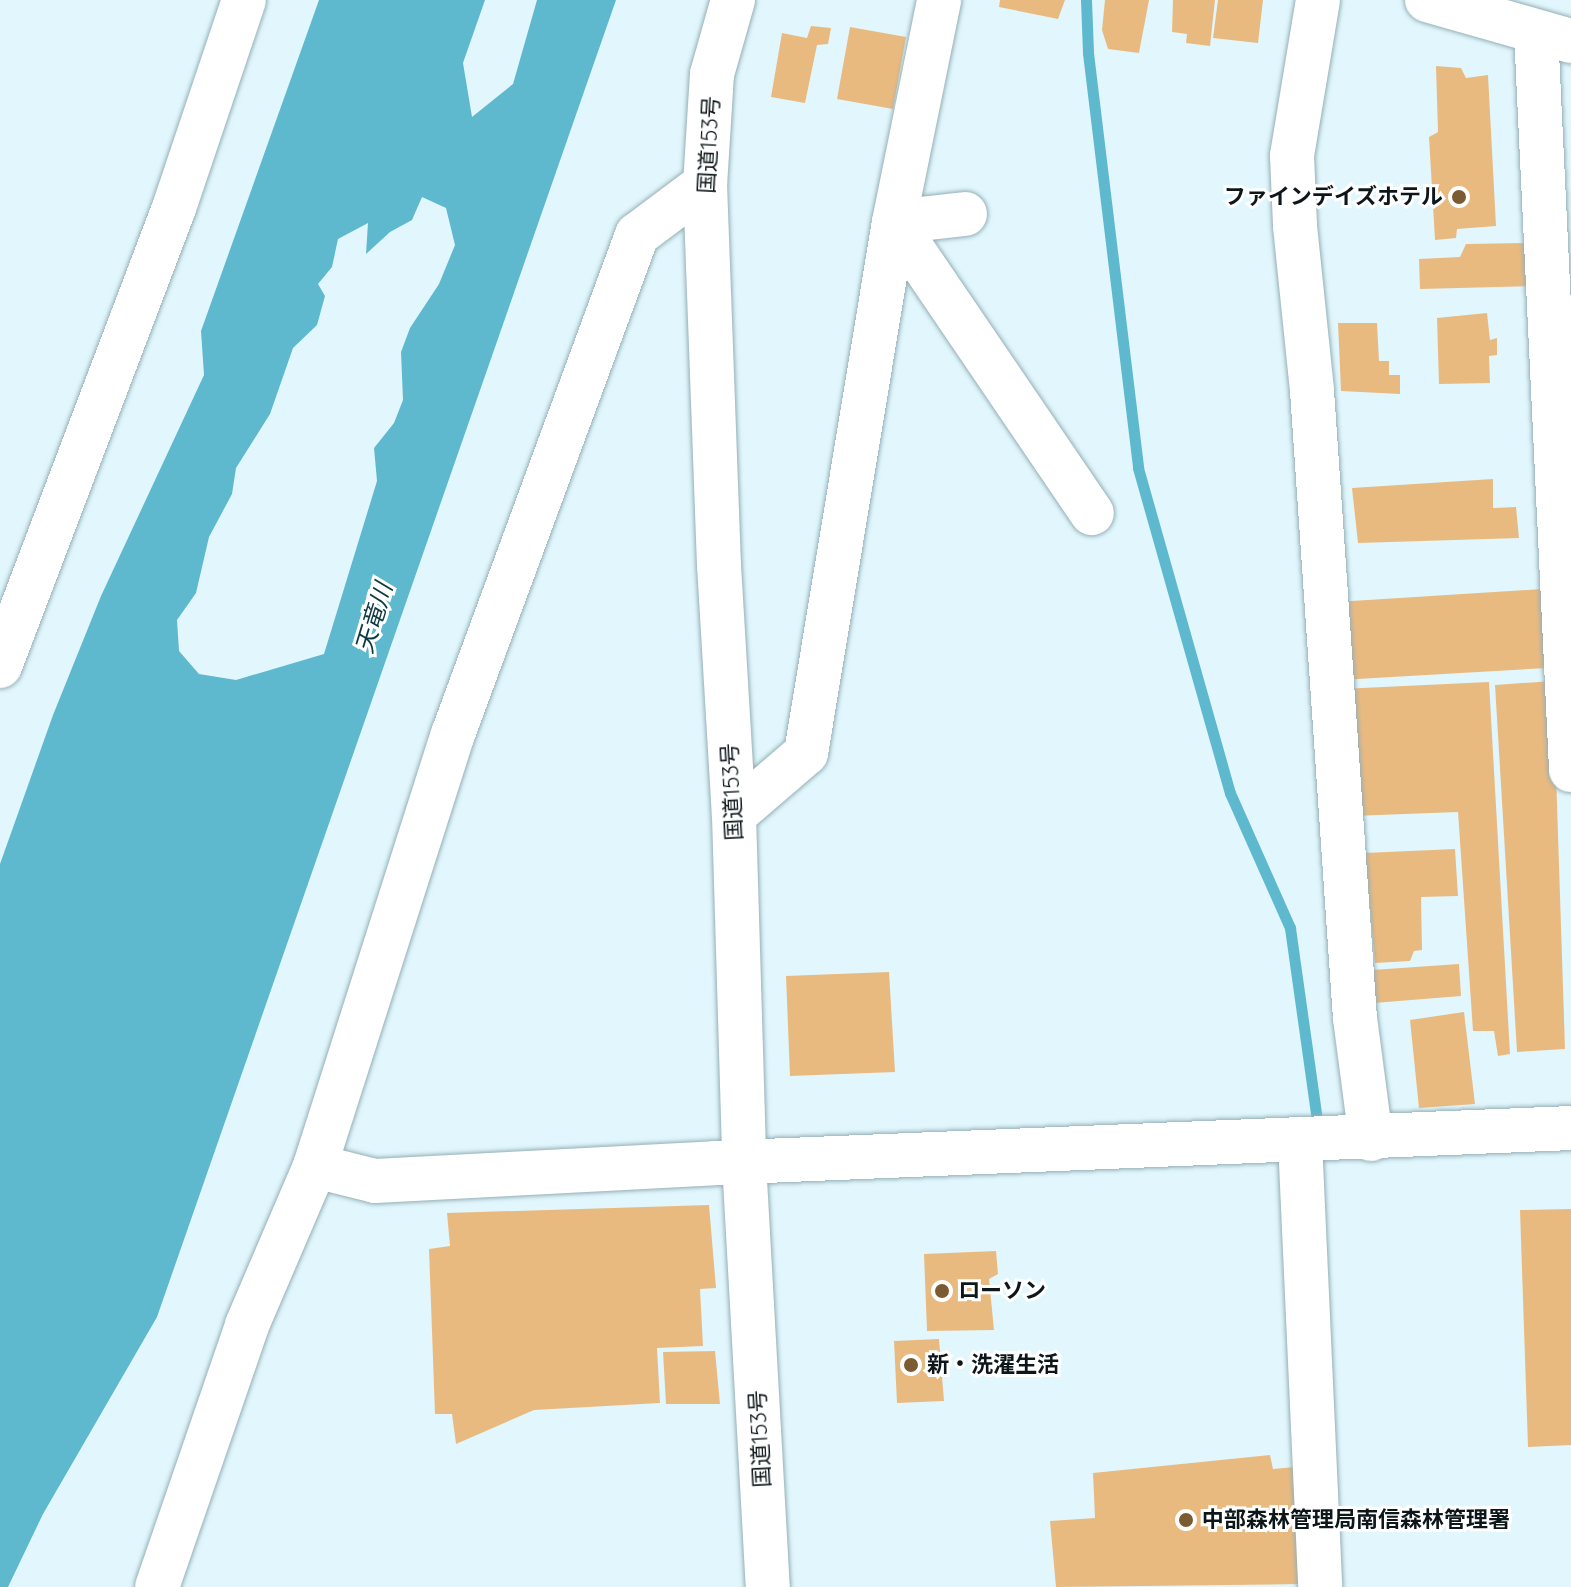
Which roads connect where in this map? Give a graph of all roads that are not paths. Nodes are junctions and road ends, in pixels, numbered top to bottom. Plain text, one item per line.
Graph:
1 (244, 0) edge
2 (733, 0) edge
3 (939, 0) edge
4 (1318, 0) edge
5 (1427, 0) edge
6 (1554, 36) edge
7 (705, 184) junction
8 (965, 214) dead end
9 (894, 222) junction
10 (1092, 513) dead end
11 (0, 666) edge
12 (1571, 770) edge
13 (734, 815) junction
14 (1571, 1128) edge
15 (1371, 1139) junction
16 (1300, 1141) junction
17 (744, 1162) junction
18 (315, 1166) junction
19 (157, 1587) edge
20 (768, 1587) edge
21 (1320, 1587) edge

1 - 11 main road
2 - 7 main road, 国道153号
3 - 9 main road
4 - 15 main road
5 - 6 main road
6 - 12 main road
7 - 13 main road, 国道153号
7 - 18 main road
8 - 9 main road
9 - 10 main road
9 - 13 main road
13 - 17 main road, 国道153号
14 - 15 main road
15 - 16 main road
16 - 17 main road
16 - 21 main road
17 - 18 main road
17 - 20 main road, 国道153号
18 - 19 main road

